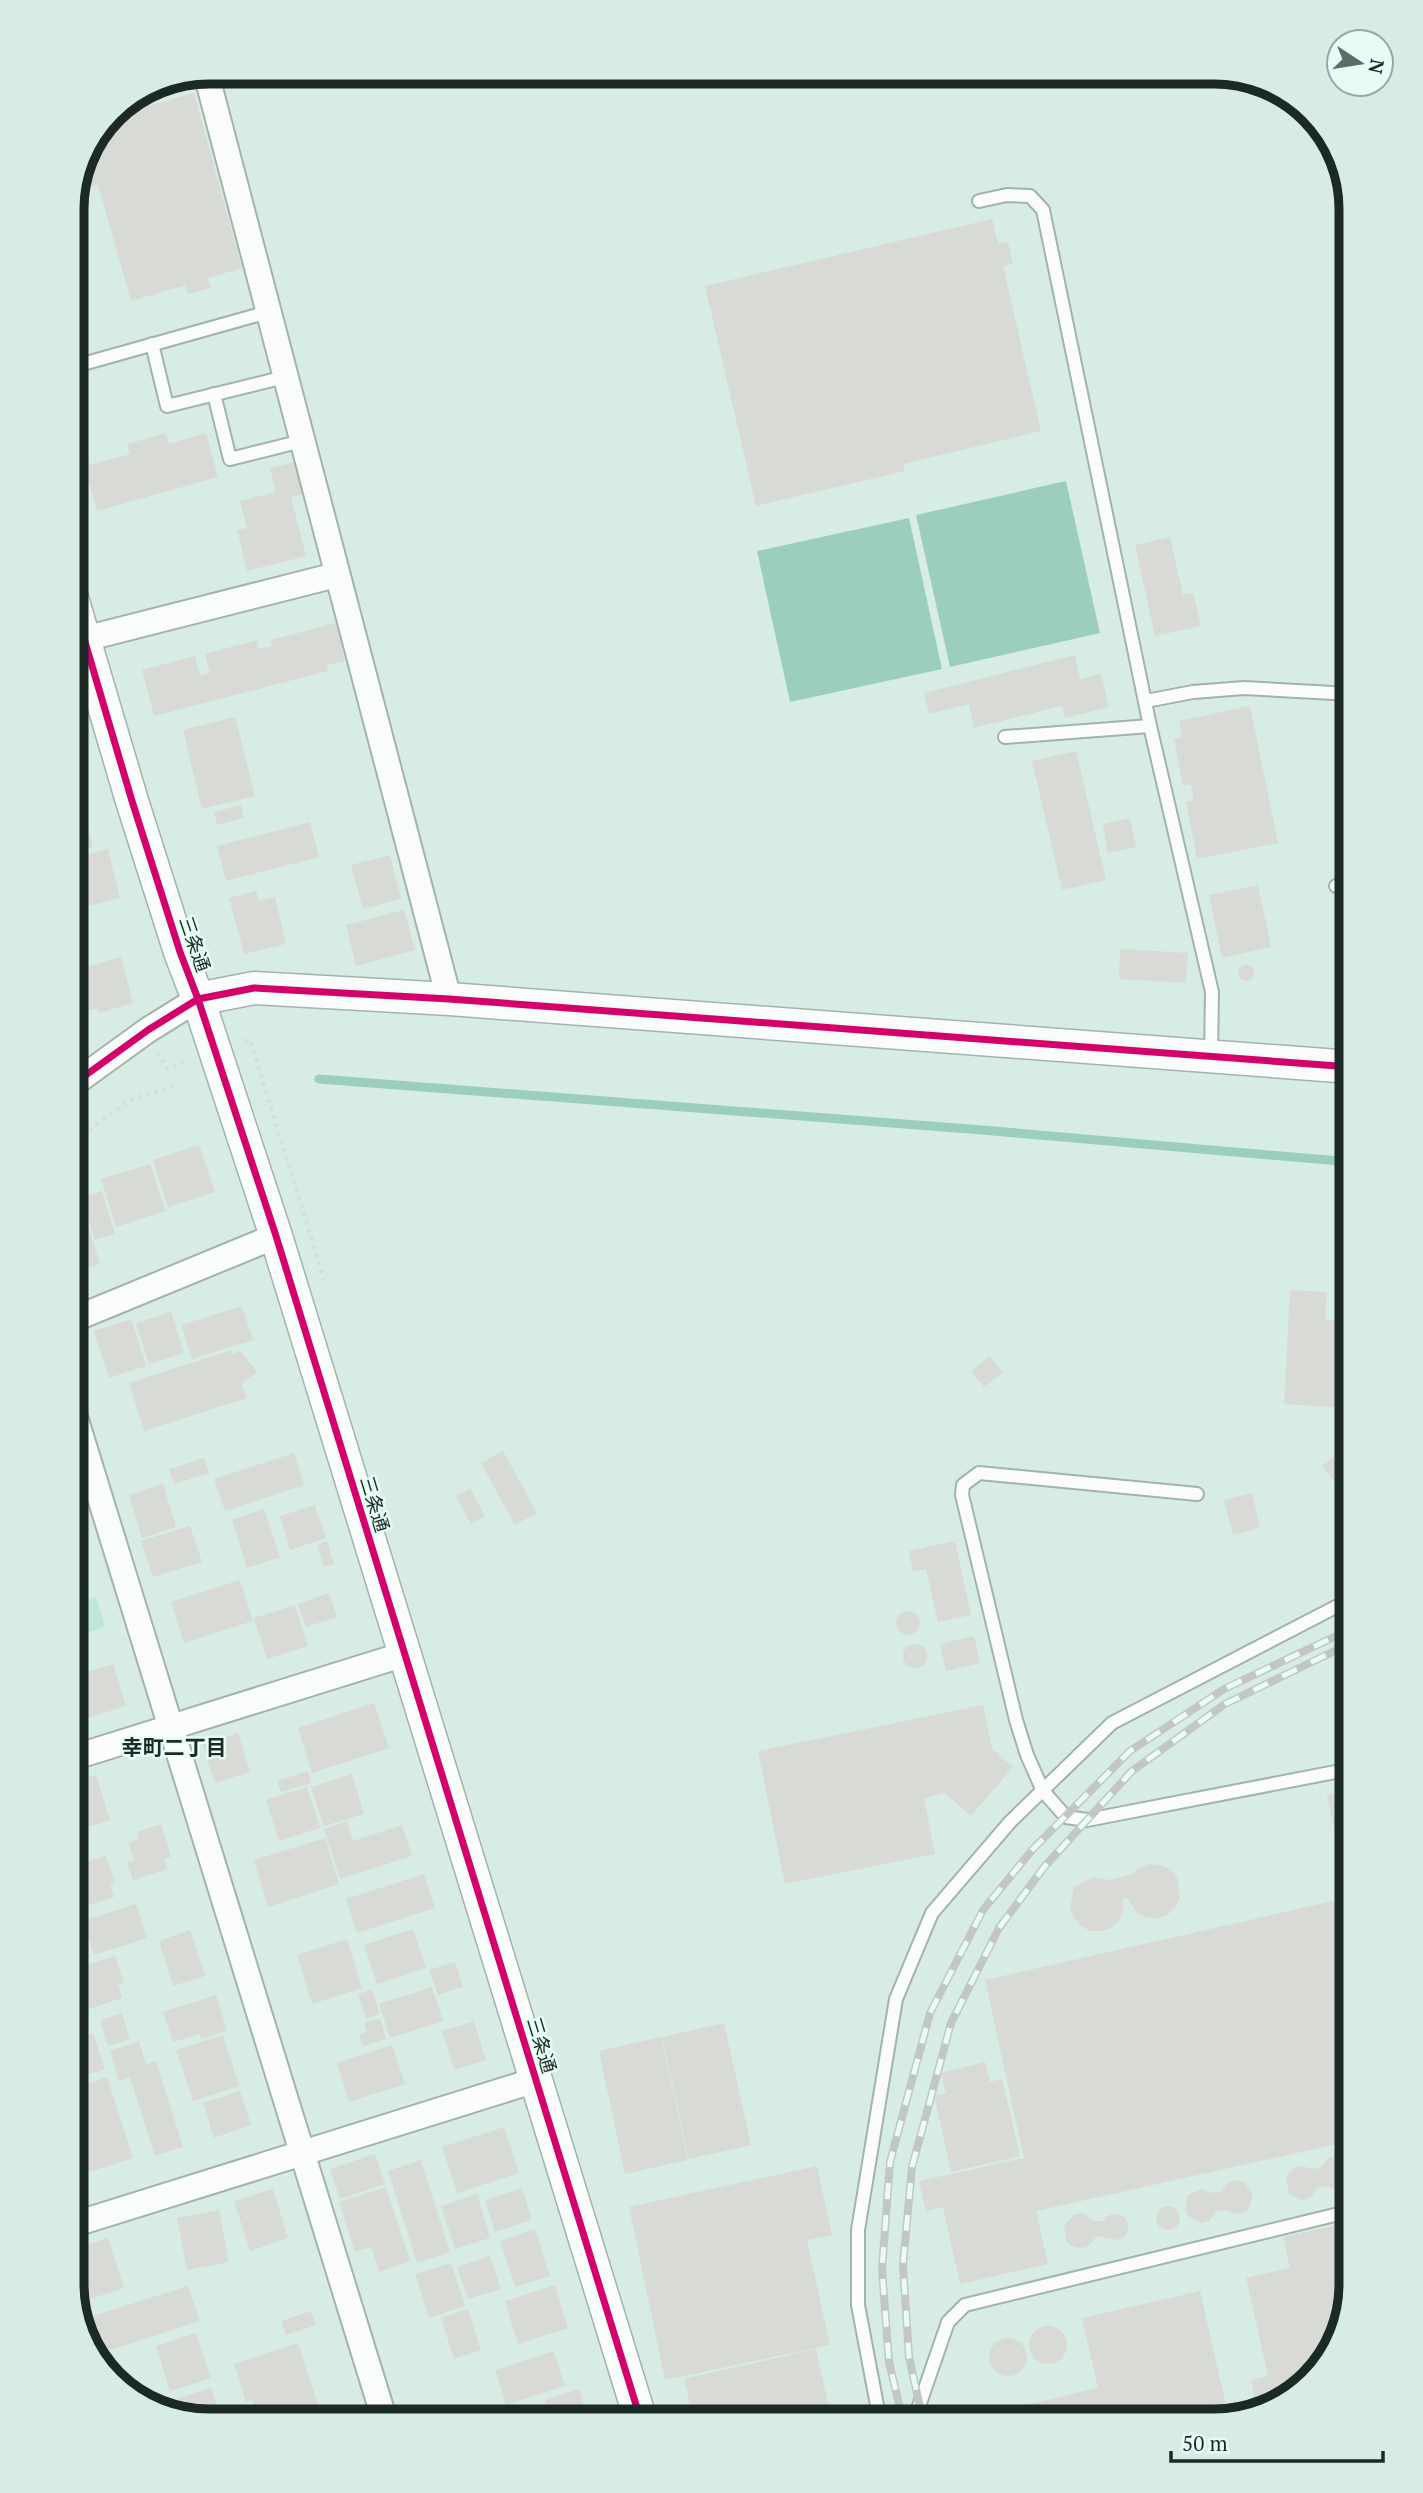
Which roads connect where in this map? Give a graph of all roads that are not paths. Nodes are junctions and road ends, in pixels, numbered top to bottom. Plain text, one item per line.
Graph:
1 (209, 84) edge
2 (979, 201) dead end
3 (268, 312) junction
4 (152, 345) junction
5 (84, 364) edge
6 (285, 377) junction
7 (214, 394) junction
8 (302, 441) junction
9 (336, 575) junction
10 (84, 657) edge
11 (84, 664) edge
12 (1339, 693) edge
13 (1146, 701) junction
14 (1150, 726) junction
15 (1004, 737) dead end
16 (1339, 885) edge
17 (1336, 886) dead end
18 (198, 999) junction
19 (449, 999) junction
20 (1211, 1056) junction
21 (1339, 1066) edge
22 (84, 1076) edge
23 (276, 1236) junction
24 (84, 1315) edge
25 (84, 1447) edge
26 (1197, 1494) dead end
27 (1339, 1605) edge
28 (405, 1654) junction
29 (171, 1727) junction
30 (84, 1754) edge
31 (1339, 1771) edge
32 (1043, 1791) junction
33 (536, 2080) junction
34 (302, 2153) junction
35 (1339, 2214) edge
36 (84, 2221) edge
37 (381, 2409) edge
38 (637, 2409) edge
39 (878, 2409) edge
40 (917, 2409) edge

1 - 3 street
2 - 13 lane
3 - 4 lane
3 - 6 street
4 - 5 lane
4 - 7 lane
6 - 7 lane
6 - 8 street
7 - 8 lane
8 - 9 street
9 - 10 street
9 - 19 street
11 - 18 street, 三条通
12 - 13 lane
13 - 14 lane
14 - 15 lane
14 - 20 lane
16 - 17 lane
18 - 19 street
18 - 22 street
18 - 23 street, 三条通
19 - 20 street
20 - 21 street
23 - 24 street
23 - 28 street, 三条通
25 - 29 street
26 - 32 lane
27 - 32 lane
28 - 29 street
28 - 33 street, 三条通
29 - 30 street
29 - 34 street
31 - 32 lane
32 - 39 lane
33 - 34 street
33 - 38 street, 三条通
34 - 36 street
34 - 37 street
35 - 40 lane

